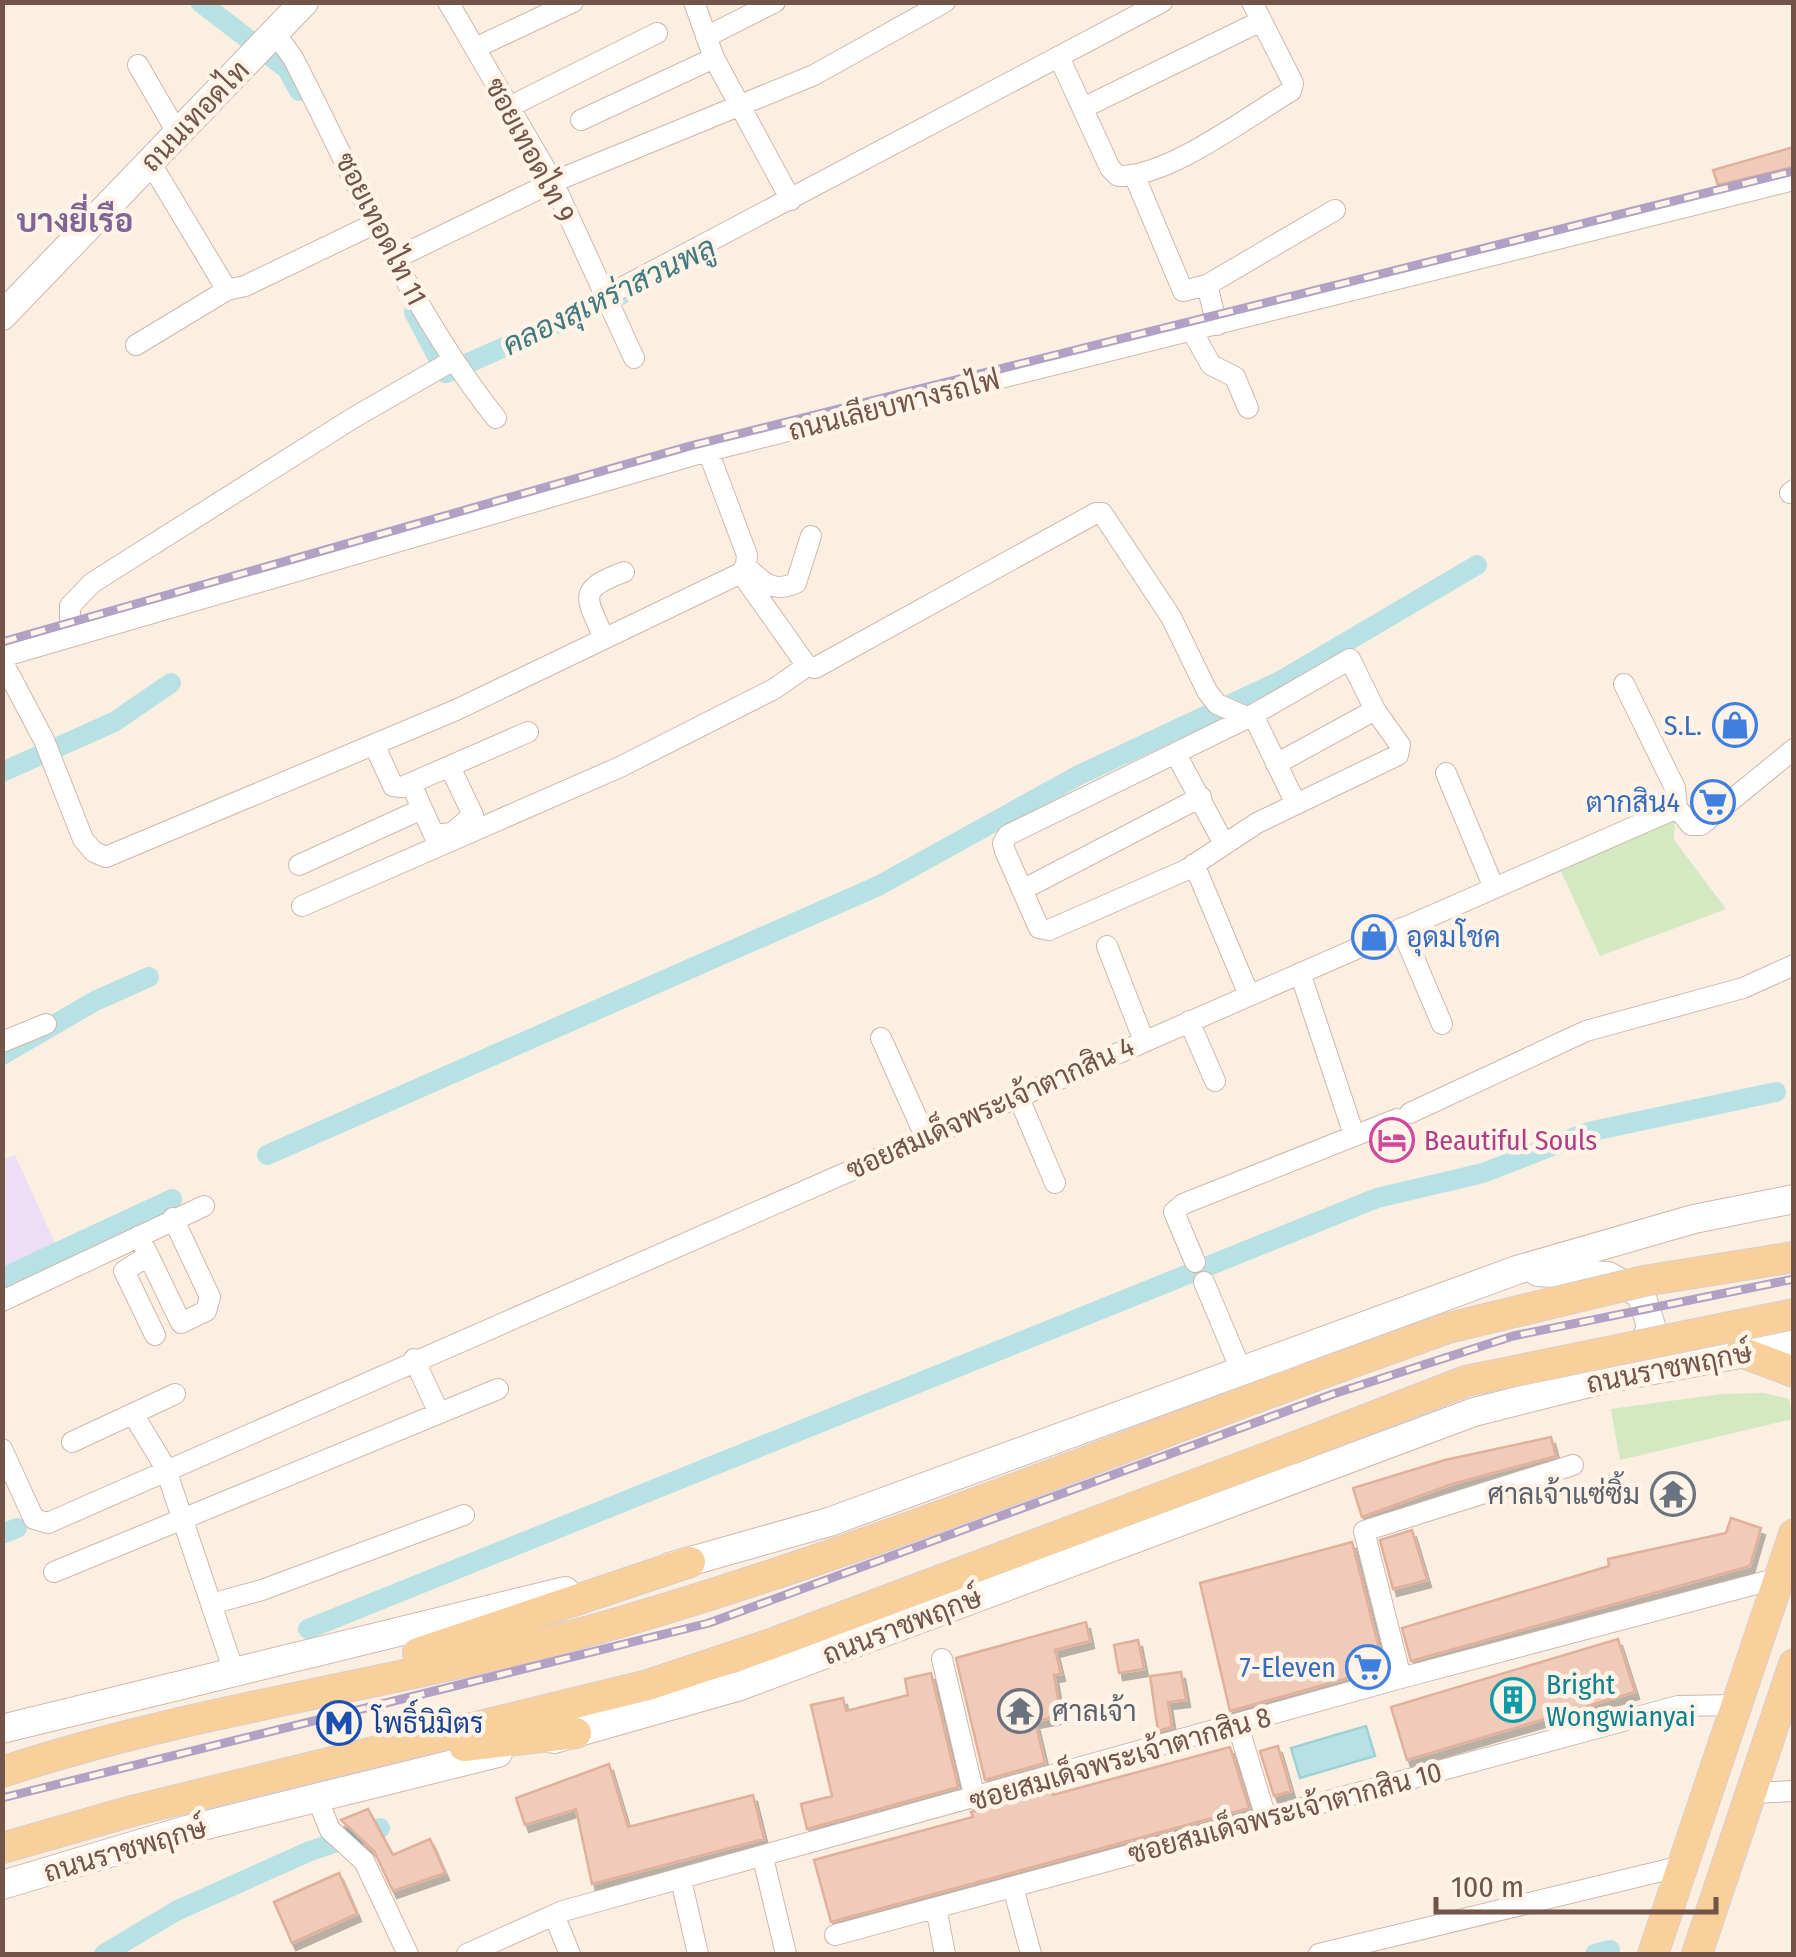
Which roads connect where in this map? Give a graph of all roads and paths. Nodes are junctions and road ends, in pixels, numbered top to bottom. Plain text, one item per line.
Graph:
1 (304, 2) edge
2 (448, 2) edge
3 (573, 2) edge
4 (694, 2) edge
5 (775, 2) edge
6 (945, 2) edge
7 (1162, 2) edge
8 (1256, 12) edge
9 (657, 32) dead end
10 (706, 37) junction
11 (265, 44) junction
12 (475, 48) junction
13 (714, 58) junction
14 (1060, 60) junction
15 (138, 65) dead end
16 (509, 108) junction
17 (741, 108) junction
18 (1083, 108) junction
19 (581, 120) dead end
20 (178, 134) junction
21 (150, 162) junction
22 (1134, 176) junction
23 (1794, 180) edge
24 (553, 182) junction
25 (790, 200) junction
26 (1335, 210) dead end
27 (376, 223) junction
28 (394, 259) junction
29 (1207, 285) junction
30 (227, 290) junction
31 (606, 301) junction
32 (2, 316) edge
33 (1217, 325) junction
34 (1192, 331) junction
35 (136, 346) dead end
36 (634, 358) dead end
37 (456, 366) junction
38 (1248, 408) dead end
39 (496, 418) dead end
40 (708, 451) junction
41 (811, 536) dead end
42 (744, 569) junction
43 (624, 572) dead end
44 (70, 637) junction
45 (604, 638) junction
46 (2, 659) edge
47 (807, 666) junction
48 (1624, 684) dead end
49 (1232, 710) junction
50 (1375, 710) junction
51 (528, 732) dead end
52 (374, 744) junction
53 (1794, 748) edge
54 (1176, 754) junction
55 (1276, 764) junction
56 (450, 767) junction
57 (1446, 774) dead end
58 (411, 784) junction
59 (1201, 797) junction
60 (1296, 804) junction
61 (1677, 808) junction
62 (422, 809) junction
63 (1224, 844) junction
64 (1194, 864) junction
65 (299, 866) dead end
66 (1494, 888) junction
67 (1022, 890) junction
68 (302, 906) dead end
69 (1401, 928) junction
70 (1107, 946) dead end
71 (1794, 965) edge
72 (1300, 973) junction
73 (1249, 995) junction
74 (1189, 1021) junction
75 (46, 1024) dead end
76 (1442, 1024) dead end
77 (881, 1038) dead end
78 (1144, 1041) junction
79 (2, 1042) edge
80 (1215, 1081) dead end
81 (1018, 1096) junction
82 (1354, 1135) junction
83 (925, 1136) junction
84 (1055, 1183) dead end
85 (1794, 1198) edge
86 (204, 1206) dead end
87 (173, 1218) junction
88 (143, 1246) junction
89 (1794, 1256) edge
90 (1517, 1270) junction
91 (2, 1301) edge
92 (1794, 1314) edge
93 (180, 1323) junction
94 (1794, 1344) edge
95 (1740, 1352) junction
96 (414, 1359) junction
97 (1241, 1370) junction
98 (1794, 1372) edge
99 (1604, 1380) junction
100 (498, 1389) dead end
101 (175, 1394) dead end
102 (438, 1411) junction
103 (133, 1414) junction
104 (72, 1442) dead end
105 (4, 1455) edge
106 (1573, 1464) dead end
107 (165, 1468) junction
108 (464, 1515) dead end
109 (182, 1517) junction
110 (1794, 1534) edge
111 (690, 1562) junction
112 (54, 1572) dead end
113 (1779, 1578) junction
114 (211, 1604) junction
115 (942, 1660) dead end
116 (1794, 1664) edge
117 (233, 1669) junction
118 (1401, 1678) junction
119 (264, 1704) junction
120 (1738, 1705) junction
121 (1238, 1726) junction
122 (2, 1728) edge
123 (576, 1733) junction
124 (332, 1761) junction
125 (2, 1772) edge
126 (1794, 1792) edge
127 (1751, 1793) junction
128 (317, 1798) junction
129 (975, 1800) junction
130 (1266, 1818) junction
131 (2, 1848) edge
132 (763, 1858) junction
133 (1682, 1866) junction
134 (681, 1880) junction
135 (2, 1886) edge
136 (1014, 1887) junction
137 (936, 1908) junction
138 (554, 1915) junction
139 (835, 1935) dead end
140 (408, 1954) edge
141 (467, 1954) edge
142 (570, 1954) edge
143 (698, 1954) edge
144 (786, 1954) edge
145 (945, 1954) edge
146 (1031, 1954) edge
147 (1320, 1954) edge
148 (1653, 1954) edge
149 (1697, 1954) edge

1 - 11 main road, ถนนเทอดไท
2 - 12 street, ซอยเทอดไท 9
3 - 12 street
4 - 10 street
5 - 10 street
6 - 17 street
7 - 14 street
8 - 18 street
8 - 22 street
9 - 16 street
10 - 13 street
11 - 20 main road, ถนนเทอดไท
11 - 27 street, ซอยเทอดไท 11
12 - 16 street, ซอยเทอดไท 9
13 - 17 street
13 - 19 street
14 - 18 street
14 - 25 street
15 - 20 street
16 - 24 street, ซอยเทอดไท 9
17 - 24 street
17 - 25 street
18 - 22 street
20 - 21 main road, ถนนเทอดไท
21 - 30 street
21 - 32 main road, ถนนเทอดไท
22 - 29 street
23 - 33 street, ถนนเลียบทางรถไฟ
24 - 28 street
24 - 31 street, ซอยเทอดไท 9
25 - 31 street
26 - 29 street
27 - 28 street, ซอยเทอดไท 11
27 - 30 street
28 - 37 street, ซอยเทอดไท 11
29 - 33 street
30 - 35 street
31 - 36 street, ซอยเทอดไท 9
33 - 34 street, ถนนเลียบทางรถไฟ
34 - 38 street
34 - 40 street, ถนนเลียบทางรถไฟ
37 - 39 street, ซอยเทอดไท 11
37 - 44 street
40 - 42 street
40 - 44 street, ถนนเลียบทางรถไฟ
41 - 42 street
42 - 45 street
42 - 47 street
43 - 45 street
44 - 46 street, ถนนเลียบทางรถไฟ
45 - 52 street
46 - 52 street
47 - 49 street
47 - 68 street
48 - 61 street
49 - 50 street
49 - 54 street
49 - 55 street
50 - 55 street
50 - 60 street
51 - 56 street
52 - 58 street
53 - 61 street
54 - 59 street
54 - 67 street
55 - 60 street
56 - 58 street
56 - 62 street
57 - 66 street
58 - 62 street
59 - 63 street
59 - 67 street
60 - 63 street
61 - 66 street, ซอยสมเด็จพระเจ้าตากสิน 4
62 - 65 street
63 - 64 street
64 - 67 street
64 - 73 street
66 - 69 street, ซอยสมเด็จพระเจ้าตากสิน 4
69 - 72 street, ซอยสมเด็จพระเจ้าตากสิน 4
69 - 76 street
70 - 78 street
71 - 82 street
72 - 73 street, ซอยสมเด็จพระเจ้าตากสิน 4
72 - 82 street
73 - 74 street, ซอยสมเด็จพระเจ้าตากสิน 4
74 - 78 street, ซอยสมเด็จพระเจ้าตากสิน 4
74 - 80 street
75 - 79 street
77 - 83 street
78 - 81 street, ซอยสมเด็จพระเจ้าตากสิน 4
81 - 83 street, ซอยสมเด็จพระเจ้าตากสิน 4
81 - 84 street
82 - 97 street
83 - 96 street, ซอยสมเด็จพระเจ้าตากสิน 4
85 - 90 main road
86 - 87 street
87 - 88 street
87 - 93 street
88 - 91 street
88 - 93 street
88 - 93 street
89 - 119 main road, bridge
90 - 97 main road
90 - 99 main road
92 - 124 main road, ถนนราชพฤกษ์, bridge
94 - 95 main road, ถนนราชพฤกษ์
95 - 98 main road
95 - 99 main road, ถนนราชพฤกษ์
96 - 102 street
96 - 107 street, ซอยสมเด็จพระเจ้าตากสิน 4
97 - 111 main road
99 - 123 main road, ถนนราชพฤกษ์
100 - 102 street
101 - 103 street
102 - 109 street
103 - 104 street
103 - 107 street
105 - 107 street, ซอยสมเด็จพระเจ้าตากสิน 4
106 - 118 street
107 - 109 street
108 - 114 street
109 - 112 street
109 - 114 street
110 - 113 main road
111 - 117 main road
111 - 119 main road
113 - 118 street, ซอยสมเด็จพระเจ้าตากสิน 8
113 - 120 main road
114 - 117 street
115 - 129 street
116 - 127 main road
117 - 122 main road
118 - 121 street, ซอยสมเด็จพระเจ้าตากสิน 8
119 - 125 main road
120 - 130 street, ซอยสมเด็จพระเจ้าตากสิน 10
120 - 133 main road
121 - 129 street, ซอยสมเด็จพระเจ้าตากสิน 8
121 - 130 street
123 - 124 main road
123 - 128 main road, ถนนราชพฤกษ์
124 - 131 main road, ถนนราชพฤกษ์
126 - 127 street
127 - 149 main road
128 - 135 main road, ถนนราชพฤกษ์
128 - 140 street
129 - 132 street, ซอยสมเด็จพระเจ้าตากสิน 8
130 - 136 street, ซอยสมเด็จพระเจ้าตากสิน 10
132 - 134 street, ซอยสมเด็จพระเจ้าตากสิน 8
132 - 144 street
133 - 147 street
133 - 148 main road
134 - 138 street, ซอยสมเด็จพระเจ้าตากสิน 8
134 - 143 street
136 - 137 street, ซอยสมเด็จพระเจ้าตากสิน 10
136 - 146 street
137 - 139 street, ซอยสมเด็จพระเจ้าตากสิน 10
137 - 145 street
138 - 141 street, ซอยสมเด็จพระเจ้าตากสิน 8
138 - 142 street

